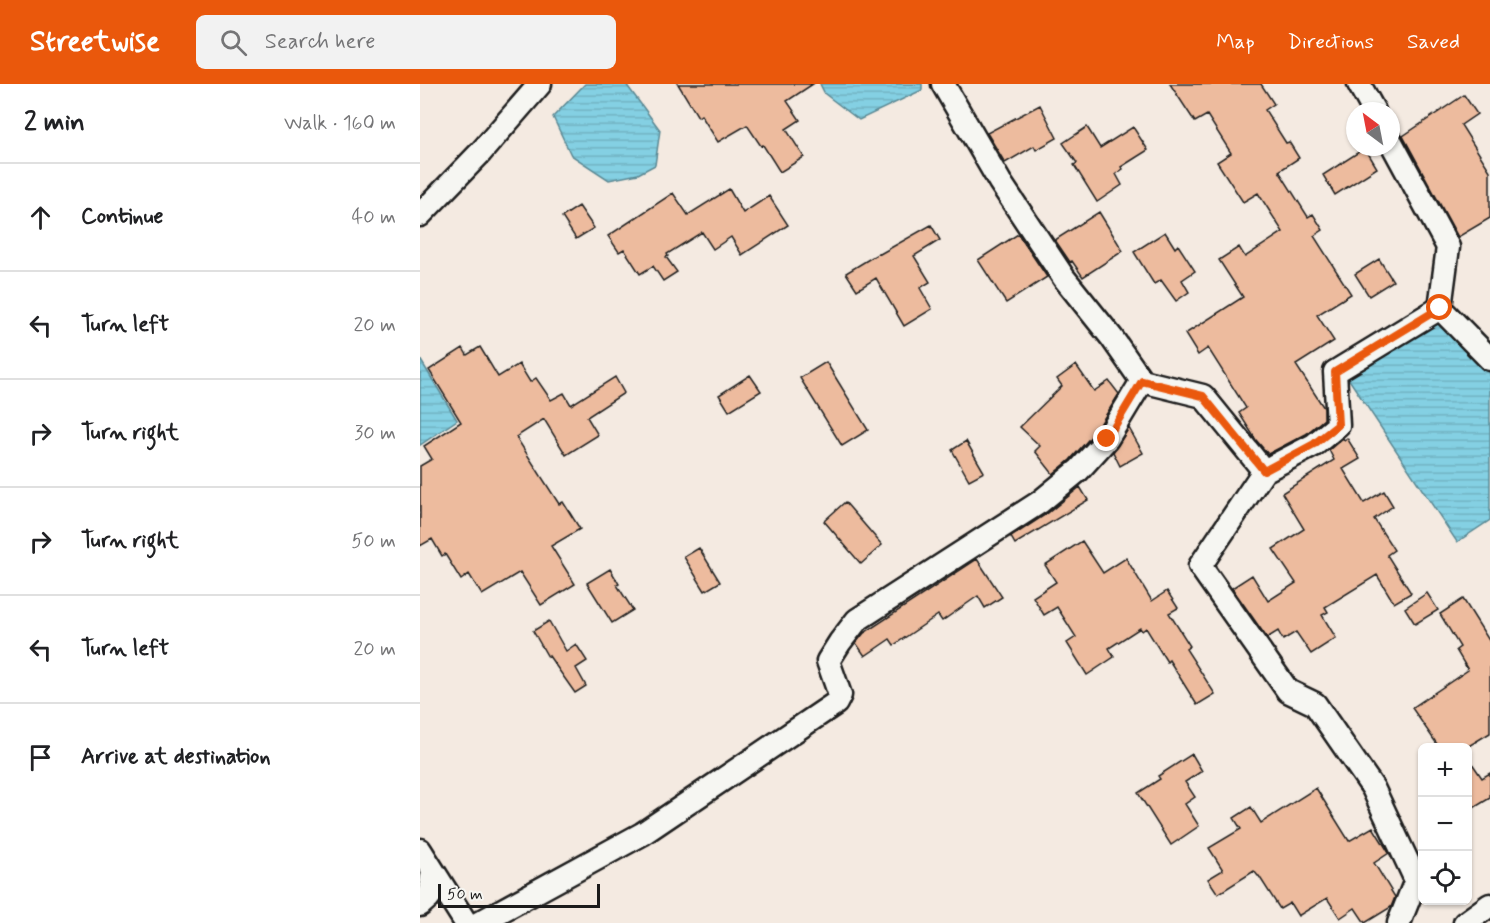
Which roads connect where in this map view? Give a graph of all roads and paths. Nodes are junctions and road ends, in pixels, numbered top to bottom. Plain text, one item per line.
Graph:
1 (540, 84) edge
2 (943, 84) edge
3 (1359, 84) edge
4 (1369, 102) edge
5 (1399, 156) edge
6 (420, 215) edge
7 (1440, 308) junction
8 (1490, 358) edge
9 (1142, 381) junction
10 (1264, 471) junction
11 (420, 850) edge
12 (433, 871) junction
13 (1490, 904) edge
14 (420, 905) edge
15 (466, 923) edge
16 (479, 923) edge
17 (1398, 923) edge
18 (1465, 923) edge

1 - 6 street
2 - 9 street
3 - 4 street
5 - 7 street
7 - 8 street
7 - 10 street
9 - 10 street
9 - 16 street
10 - 17 street
11 - 12 street
12 - 14 street
12 - 15 street
13 - 18 street

